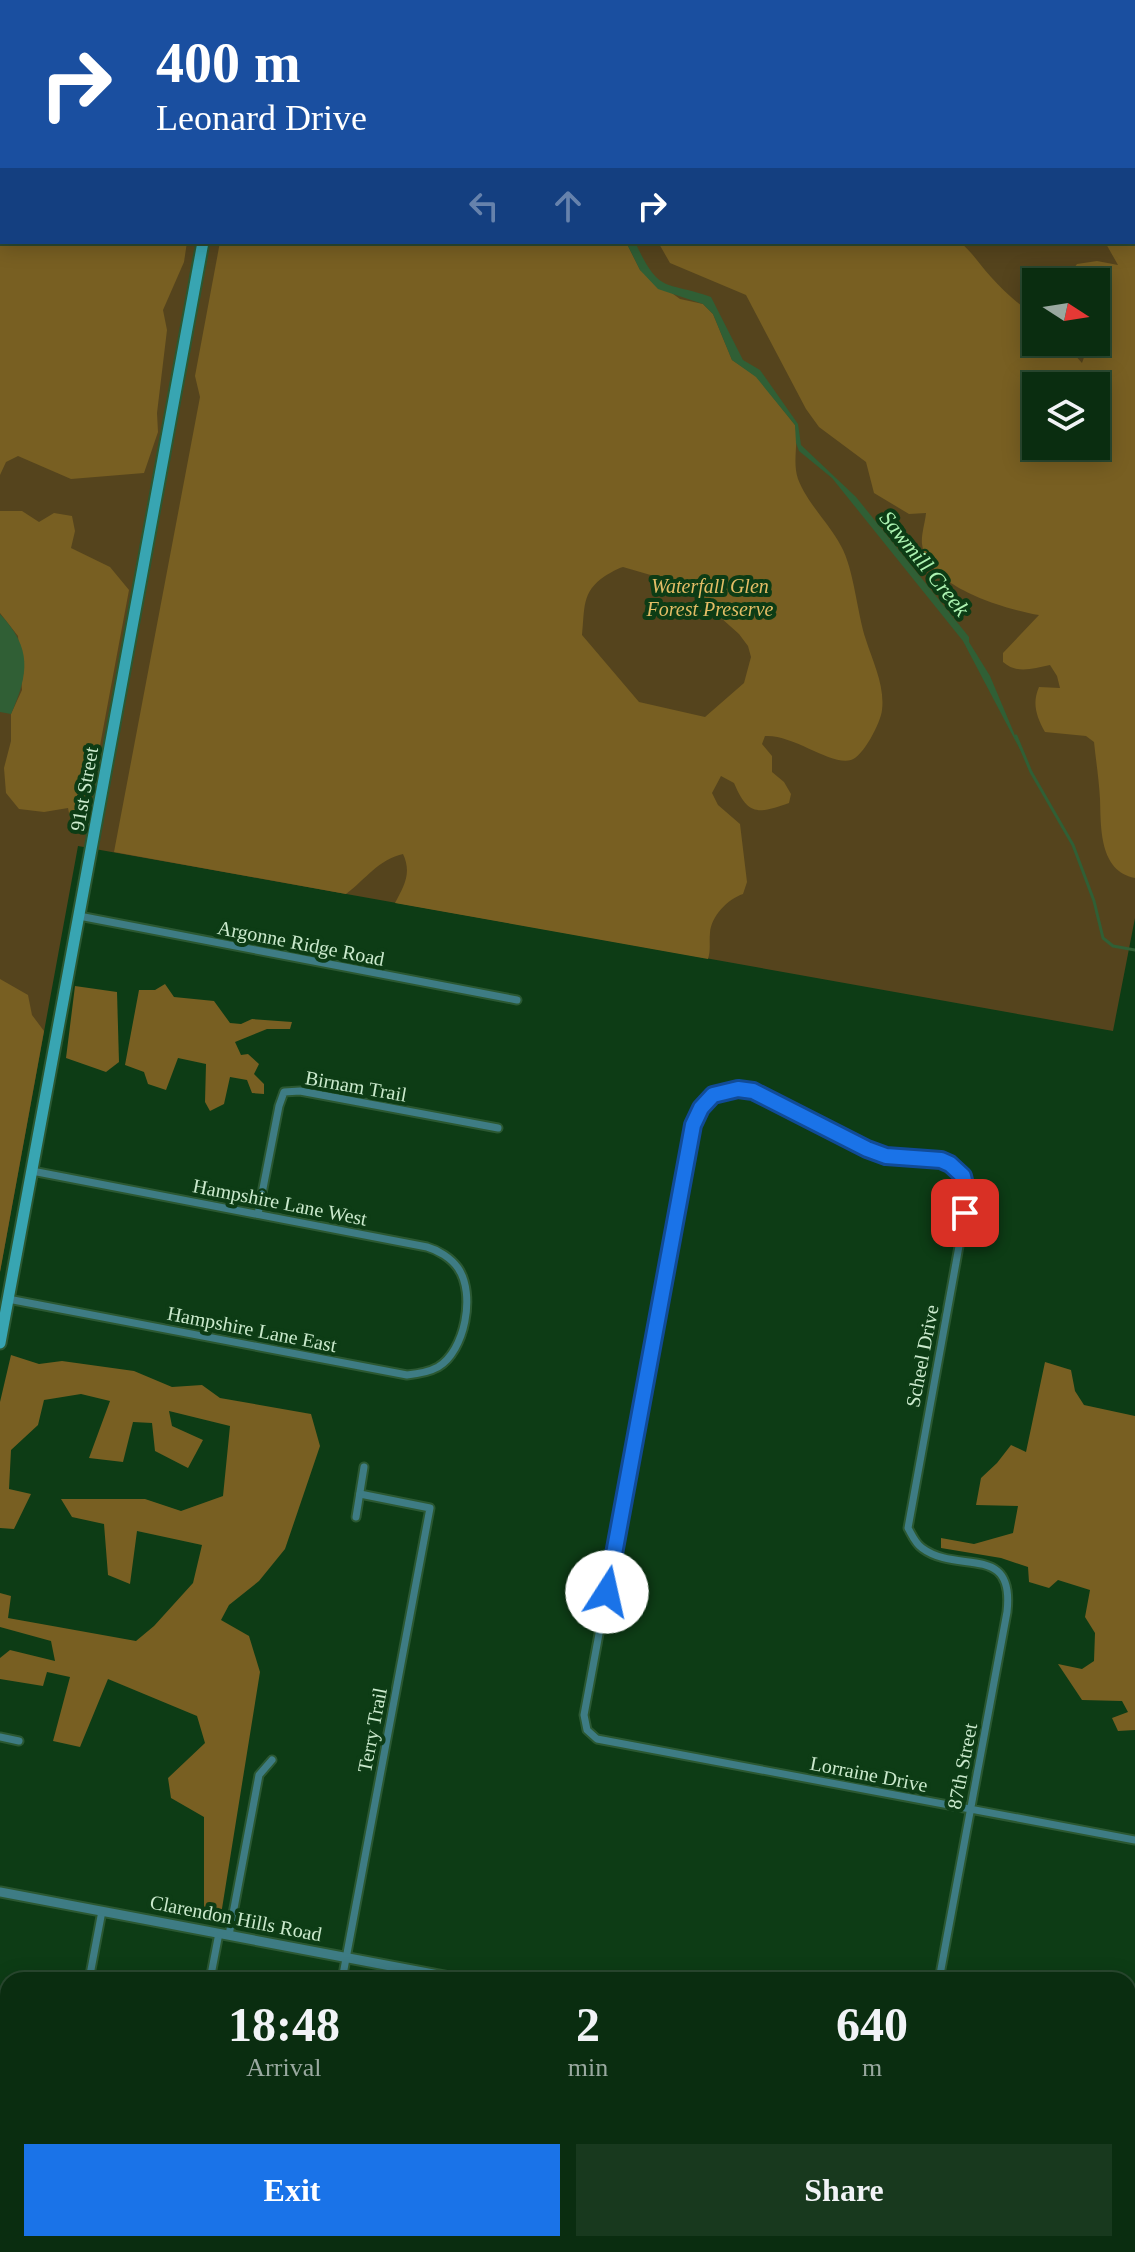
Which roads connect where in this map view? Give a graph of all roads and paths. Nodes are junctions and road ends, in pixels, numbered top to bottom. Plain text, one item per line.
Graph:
1 (1014, 0) edge
2 (1043, 0) edge
3 (203, 244) edge
4 (79, 916) junction
5 (517, 1000) dead end
6 (498, 1128) dead end
7 (32, 1171) junction
8 (258, 1214) junction
9 (8, 1299) junction
10 (463, 1324) joint
11 (0, 1343) edge
12 (364, 1467) dead end
13 (360, 1494) junction
14 (356, 1517) dead end
15 (989, 1565) joint
16 (0, 1737) edge
17 (597, 1739) joint
18 (19, 1741) dead end
19 (272, 1760) dead end
20 (970, 1809) junction
21 (1135, 1840) edge
22 (0, 1892) edge
23 (102, 1911) junction
24 (224, 1934) junction
25 (346, 1958) junction
26 (91, 1972) edge
27 (212, 1972) edge
28 (343, 1972) edge
29 (422, 1972) edge
30 (940, 1972) edge

1 - 2 highway
3 - 4 main road, 91st Street
4 - 5 street, Argonne Ridge Road
4 - 7 main road, 91st Street
6 - 8 street, Birnam Trail
7 - 8 street, Hampshire Lane West
7 - 9 main road, 91st Street
8 - 10 street, Hampshire Lane West
9 - 10 street, Hampshire Lane East
9 - 11 main road, 91st Street
12 - 13 street
13 - 14 street
13 - 25 street, Terry Trail
15 - 17 street, Scheel Drive
15 - 20 street, 87th Street
16 - 18 street
17 - 20 street, Lorraine Drive
19 - 24 street
20 - 21 street, Lorraine Drive
20 - 30 street, 87th Street
22 - 23 street, Clarendon Hills Road
23 - 24 street, Clarendon Hills Road
23 - 26 street
24 - 25 street, Clarendon Hills Road
24 - 27 street
25 - 28 street, Terry Trail
25 - 29 street, Clarendon Hills Road

